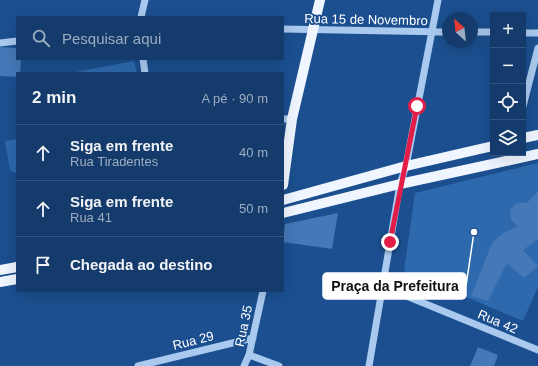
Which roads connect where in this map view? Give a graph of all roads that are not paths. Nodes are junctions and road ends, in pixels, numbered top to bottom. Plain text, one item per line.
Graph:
1 (146, 0) edge
2 (320, 0) edge
3 (438, 0) edge
4 (141, 16) edge
5 (284, 29) edge
6 (314, 30) junction
7 (431, 31) junction
8 (442, 32) edge
9 (478, 32) edge
10 (490, 32) edge
11 (526, 33) edge
12 (538, 33) edge
13 (16, 41) edge
14 (0, 43) edge
15 (538, 48) edge
16 (143, 60) edge
17 (145, 72) edge
18 (526, 94) edge
19 (288, 119) edge
20 (538, 135) edge
21 (526, 137) edge
22 (490, 147) edge
23 (538, 154) edge
24 (526, 155) edge
25 (510, 156) edge
26 (406, 166) junction
27 (284, 172) edge
28 (400, 184) junction
29 (284, 200) edge
30 (284, 213) edge
31 (16, 267) edge
32 (0, 270) edge
33 (16, 278) edge
34 (0, 282) edge
35 (382, 286) junction
36 (263, 292) edge
37 (253, 338) junction
38 (537, 347) edge
39 (249, 355) junction
40 (138, 366) edge
41 (244, 366) edge
42 (279, 366) edge
43 (369, 366) edge

1 - 4 street
2 - 6 main road
3 - 7 street
5 - 6 street, Rua 15 de Novembro
6 - 7 street, Rua 15 de Novembro
6 - 19 main road
7 - 8 street, Rua 15 de Novembro
7 - 26 street
9 - 10 street
11 - 12 street
13 - 14 street
15 - 18 street
16 - 17 street
19 - 27 main road
20 - 21 main road
22 - 26 main road
23 - 24 main road
25 - 28 main road
26 - 28 street
26 - 29 main road
28 - 30 main road
28 - 35 street
31 - 32 main road
33 - 34 main road
35 - 38 street, Rua 42
35 - 43 street
36 - 37 street, Rua 35
37 - 39 street, Rua 35
37 - 40 street, Rua 29
39 - 41 street, Rua 35
39 - 42 street

